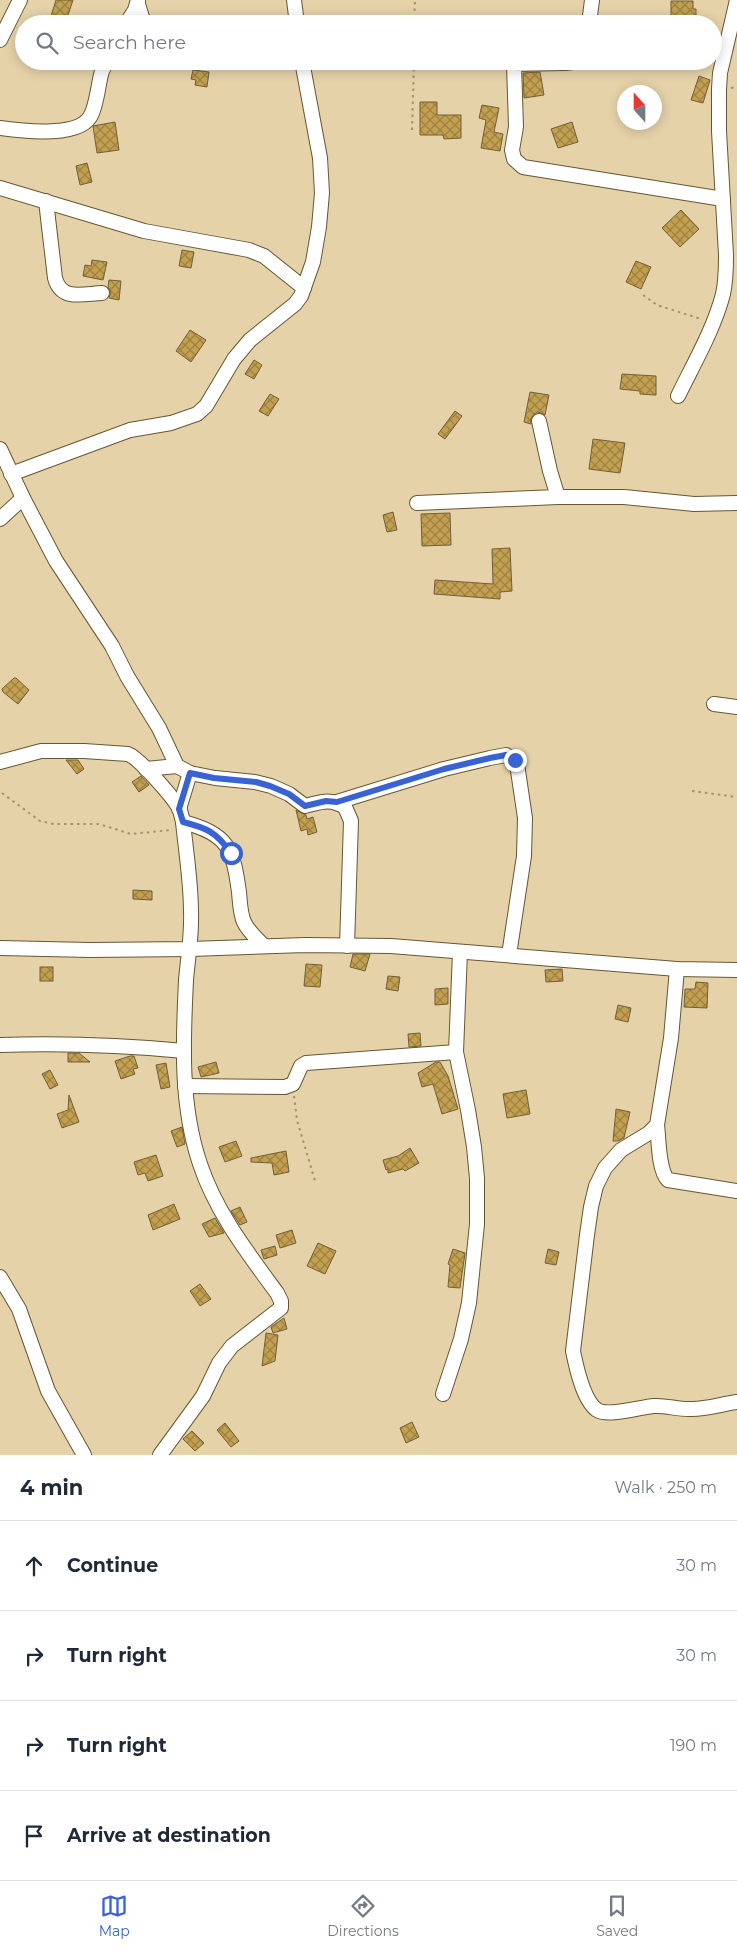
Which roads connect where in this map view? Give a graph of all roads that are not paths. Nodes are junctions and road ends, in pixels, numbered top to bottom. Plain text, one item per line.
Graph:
1 (20, 0) edge
2 (294, 0) edge
3 (592, 0) edge
4 (737, 0) edge
5 (138, 2) edge
6 (131, 15) edge
7 (142, 15) edge
8 (296, 15) edge
9 (590, 15) edge
10 (0, 40) edge
11 (722, 64) edge
12 (102, 70) edge
13 (304, 70) edge
14 (514, 70) edge
15 (721, 70) edge
16 (0, 128) edge
17 (0, 188) edge
18 (724, 199) junction
19 (46, 200) junction
20 (304, 288) junction
21 (102, 293) dead end
22 (678, 396) dead end
23 (539, 421) dead end
24 (0, 449) edge
25 (11, 474) junction
26 (558, 497) junction
27 (23, 498) junction
28 (417, 503) dead end
29 (737, 504) edge
30 (0, 518) edge
31 (714, 704) dead end
32 (737, 707) edge
33 (0, 762) edge
34 (177, 766) junction
35 (146, 769) junction
36 (190, 773) junction
37 (337, 802) junction
38 (182, 820) junction
39 (264, 946) junction
40 (347, 946) junction
41 (0, 948) edge
42 (190, 949) junction
43 (460, 952) junction
44 (509, 955) junction
45 (677, 969) junction
46 (737, 970) edge
47 (0, 1045) edge
48 (184, 1051) junction
49 (456, 1052) junction
50 (185, 1086) junction
51 (657, 1125) junction
52 (737, 1191) edge
53 (0, 1277) edge
54 (443, 1394) dead end
55 (737, 1402) edge
56 (84, 1455) edge
57 (160, 1455) edge

1 - 10 street
2 - 8 street
3 - 9 street
4 - 11 street
5 - 6 street
5 - 7 street
12 - 16 street
13 - 20 street
14 - 18 street
15 - 18 street
17 - 19 street
18 - 22 street
19 - 20 street
19 - 21 street
20 - 25 street
23 - 26 street
24 - 25 street
25 - 27 street
26 - 28 street
26 - 29 street
27 - 30 street
27 - 34 street
31 - 32 street
33 - 35 street
34 - 35 street
34 - 36 street
35 - 38 street
36 - 37 street
36 - 38 street
37 - 40 street
37 - 44 street
38 - 39 street
38 - 42 street
39 - 40 street
39 - 42 street
40 - 43 street
41 - 42 street
42 - 48 street
43 - 44 street
43 - 49 street
44 - 45 street
45 - 46 street
45 - 51 street
47 - 48 street
48 - 50 street
49 - 50 street
49 - 54 street
50 - 57 street
51 - 52 street
51 - 55 street
53 - 56 street

